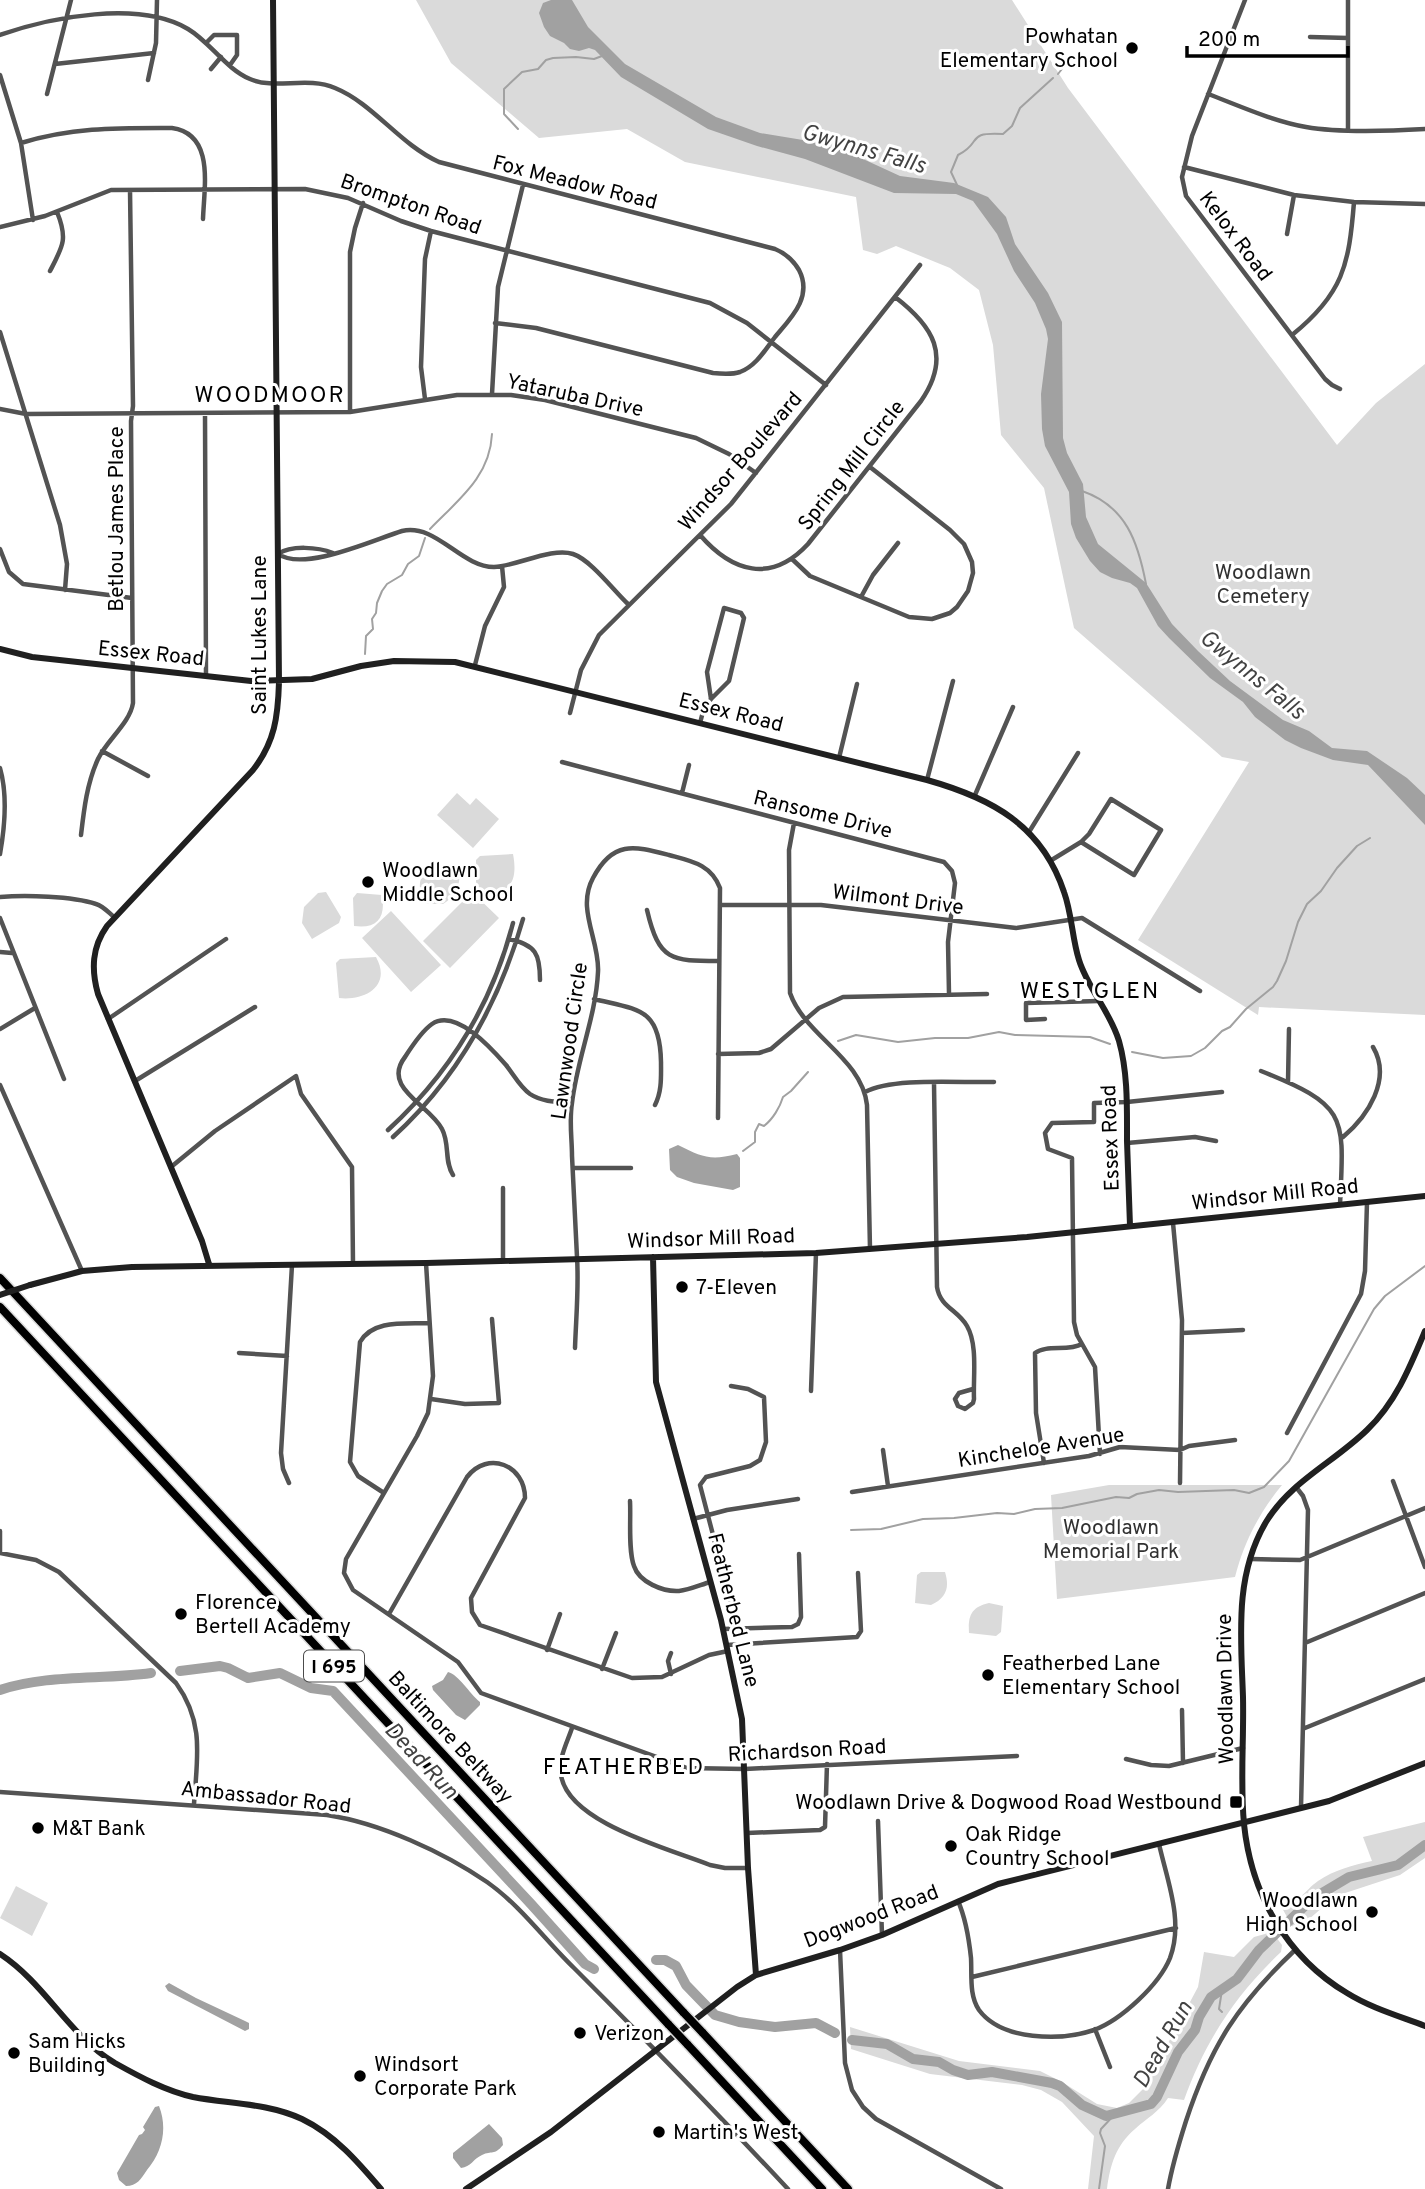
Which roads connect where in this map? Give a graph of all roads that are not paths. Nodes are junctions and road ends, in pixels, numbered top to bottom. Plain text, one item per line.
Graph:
1 (71, 0) edge
2 (157, 0) edge
3 (273, 0) edge
4 (1349, 0) edge
5 (1244, 1) edge
6 (158, 17) junction
7 (66, 18) junction
8 (0, 35) edge
9 (1310, 37) dead end
10 (1348, 38) junction
11 (206, 43) junction
12 (154, 53) junction
13 (221, 57) junction
14 (55, 64) junction
15 (230, 65) junction
16 (211, 69) dead end
17 (0, 75) edge
18 (148, 80) dead end
19 (274, 82) junction
20 (47, 94) dead end
21 (1208, 94) junction
22 (1348, 129) junction
23 (1425, 129) edge
24 (21, 143) junction
25 (1184, 167) junction
26 (523, 185) junction
27 (276, 189) junction
28 (130, 190) junction
29 (204, 190) junction
30 (1294, 195) junction
31 (1354, 202) junction
32 (363, 203) junction
33 (1425, 204) edge
34 (57, 212) junction
35 (203, 219) dead end
36 (33, 220) junction
37 (0, 227) edge
38 (431, 231) junction
39 (1287, 234) dead end
40 (506, 251) junction
41 (920, 265) dead end
42 (50, 271) dead end
43 (895, 297) junction
44 (495, 323) junction
45 (0, 332) edge
46 (1292, 335) junction
47 (771, 342) junction
48 (826, 385) junction
49 (1340, 389) dead end
50 (492, 394) junction
51 (425, 399) junction
52 (0, 409) edge
53 (349, 412) junction
54 (132, 413) junction
55 (205, 413) junction
56 (276, 413) junction
57 (26, 414) junction
58 (870, 467) junction
59 (755, 473) junction
60 (700, 536) junction
61 (898, 543) dead end
62 (0, 549) edge
63 (334, 553) junction
64 (278, 554) junction
65 (792, 559) junction
66 (502, 566) junction
67 (65, 590) junction
68 (860, 597) junction
69 (132, 598) junction
70 (628, 604) junction
71 (0, 649) edge
72 (475, 665) junction
73 (132, 668) junction
74 (206, 676) junction
75 (953, 681) dead end
76 (279, 682) junction
77 (858, 684) dead end
78 (576, 691) junction
79 (711, 699) junction
80 (1013, 707) dead end
81 (570, 713) dead end
82 (700, 723) junction
83 (102, 751) junction
84 (1078, 753) dead end
85 (839, 758) junction
86 (562, 762) dead end
87 (689, 765) dead end
88 (0, 768) edge
89 (148, 776) dead end
90 (927, 780) junction
91 (682, 793) junction
92 (975, 795) junction
93 (794, 823) junction
94 (1029, 832) junction
95 (80, 835) dead end
96 (1081, 842) junction
97 (0, 854) edge
98 (1050, 861) junction
99 (0, 897) edge
100 (721, 905) junction
101 (789, 905) junction
102 (647, 910) dead end
103 (114, 917) junction
104 (0, 918) edge
105 (523, 919) dead end
106 (1072, 920) junction
107 (950, 922) junction
108 (513, 923) dead end
109 (226, 939) dead end
110 (509, 939) junction
111 (517, 940) junction
112 (0, 952) edge
113 (12, 953) junction
114 (719, 961) junction
115 (540, 980) dead end
116 (1200, 991) dead end
117 (987, 994) dead end
118 (949, 995) junction
119 (594, 999) junction
120 (1100, 1001) junction
121 (255, 1007) dead end
122 (35, 1008) junction
123 (108, 1019) junction
124 (807, 1019) junction
125 (1045, 1019) dead end
126 (0, 1029) edge
127 (1289, 1029) dead end
128 (470, 1031) junction
129 (476, 1036) junction
130 (1373, 1047) dead end
131 (718, 1054) junction
132 (1261, 1071) dead end
133 (64, 1079) dead end
134 (135, 1081) junction
135 (994, 1082) dead end
136 (1288, 1082) junction
137 (934, 1083) junction
138 (0, 1085) edge
139 (865, 1092) junction
140 (1222, 1093) dead end
141 (417, 1102) junction
142 (1127, 1102) junction
143 (572, 1103) junction
144 (655, 1105) dead end
145 (423, 1107) junction
146 (718, 1118) dead end
147 (388, 1130) dead end
148 (393, 1137) dead end
149 (1343, 1137) junction
150 (1216, 1141) dead end
151 (1127, 1143) junction
152 (171, 1167) junction
153 (573, 1168) junction
154 (631, 1168) dead end
155 (453, 1175) dead end
156 (503, 1188) dead end
157 (1425, 1196) edge
158 (1367, 1202) junction
159 (1340, 1205) junction
160 (1173, 1223) junction
161 (1130, 1226) junction
162 (1073, 1232) junction
163 (936, 1243) junction
164 (870, 1249) junction
165 (816, 1253) junction
166 (653, 1257) junction
167 (577, 1260) junction
168 (503, 1261) junction
169 (426, 1263) junction
170 (209, 1264) junction
171 (292, 1265) junction
172 (353, 1265) junction
173 (82, 1270) junction
174 (0, 1278) edge
175 (0, 1295) edge
176 (0, 1307) edge
177 (492, 1319) dead end
178 (429, 1323) junction
179 (1243, 1330) dead end
180 (1425, 1331) edge
181 (1182, 1333) junction
182 (1082, 1344) junction
183 (575, 1348) dead end
184 (239, 1353) dead end
185 (287, 1356) junction
186 (731, 1386) dead end
187 (973, 1389) junction
188 (811, 1391) dead end
189 (431, 1399) junction
190 (1287, 1433) dead end
191 (1235, 1440) dead end
192 (883, 1450) dead end
193 (1180, 1450) junction
194 (1100, 1454) junction
195 (1044, 1463) junction
196 (1393, 1480) dead end
197 (289, 1483) dead end
198 (1180, 1483) dead end
199 (888, 1486) junction
200 (1295, 1486) junction
201 (852, 1492) dead end
202 (384, 1493) junction
203 (798, 1499) dead end
204 (630, 1501) dead end
205 (1425, 1508) edge
206 (709, 1514) junction
207 (1405, 1517) junction
208 (692, 1519) junction
209 (0, 1531) edge
210 (0, 1553) edge
211 (799, 1554) dead end
212 (1307, 1557) junction
213 (1249, 1559) junction
214 (1425, 1567) edge
215 (858, 1573) dead end
216 (710, 1582) junction
217 (1425, 1593) edge
218 (389, 1614) junction
219 (560, 1614) dead end
220 (737, 1627) junction
221 (723, 1629) junction
222 (616, 1633) dead end
223 (1306, 1643) junction
224 (727, 1648) junction
225 (547, 1650) junction
226 (671, 1653) dead end
227 (602, 1669) junction
228 (671, 1674) junction
229 (1425, 1679) edge
230 (1182, 1710) dead end
231 (572, 1728) junction
232 (1305, 1728) junction
233 (1244, 1748) junction
234 (1017, 1756) dead end
235 (1126, 1759) dead end
236 (1183, 1763) junction
237 (1425, 1763) edge
238 (827, 1764) junction
239 (745, 1769) junction
240 (0, 1792) edge
241 (194, 1804) junction
242 (1301, 1808) junction
243 (878, 1821) dead end
244 (1244, 1822) junction
245 (747, 1833) junction
246 (1159, 1844) junction
247 (748, 1868) junction
248 (958, 1900) junction
249 (1176, 1928) junction
250 (882, 1935) junction
251 (1295, 1950) junction
252 (840, 1951) junction
253 (0, 1954) edge
254 (756, 1975) junction
255 (972, 1977) junction
256 (1425, 2026) edge
257 (1095, 2029) junction
258 (657, 2050) junction
259 (1111, 2067) dead end
260 (382, 2189) edge
261 (466, 2189) edge
262 (788, 2189) edge
263 (822, 2189) edge
264 (848, 2189) edge
265 (1001, 2189) edge
266 (1168, 2189) edge

1 - 7 street
2 - 6 street
3 - 19 street, Saint Lukes Lane
4 - 10 street
5 - 21 street, Kelox Road
6 - 7 street, Fox Meadow Road
6 - 11 street, Fox Meadow Road
6 - 12 street
7 - 8 street, Fox Meadow Road
7 - 14 street
9 - 10 street
10 - 22 street
11 - 13 street, Fox Meadow Road
11 - 15 street
12 - 14 street
12 - 18 street
13 - 15 street, Fox Meadow Road
13 - 16 street
14 - 20 street
15 - 19 street, Fox Meadow Road
17 - 24 street
19 - 26 street, Fox Meadow Road
19 - 27 street, Saint Lukes Lane
21 - 22 street
21 - 25 street, Kelox Road
22 - 23 street
24 - 29 street
24 - 36 street
25 - 30 street
25 - 46 street, Kelox Road
26 - 40 street
26 - 47 street, Fox Meadow Road
27 - 29 street, Brompton Road
27 - 32 street, Brompton Road
27 - 56 street, Saint Lukes Lane
28 - 29 street, Brompton Road
28 - 34 street, Brompton Road
28 - 54 street, Betlou James Place
29 - 35 street
30 - 31 street
30 - 39 street
31 - 33 street
31 - 46 street
32 - 38 street, Brompton Road
32 - 53 street
34 - 36 street, Brompton Road
34 - 42 street
36 - 37 street, Brompton Road
38 - 40 street, Brompton Road
38 - 51 street
40 - 44 street
40 - 47 street, Brompton Road
41 - 43 street, Windsor Boulevard
43 - 48 street, Windsor Boulevard
43 - 58 street, Spring Mill Circle
44 - 47 street, Fox Meadow Road
44 - 50 street
45 - 57 street
46 - 49 street, Kelox Road
47 - 48 street, Brompton Road
48 - 59 street, Windsor Boulevard
50 - 51 street, Yataruba Drive
50 - 59 street, Yataruba Drive
51 - 53 street, Yataruba Drive
52 - 57 street, Yataruba Drive
53 - 56 street, Yataruba Drive
54 - 55 street, Yataruba Drive
54 - 57 street, Yataruba Drive
54 - 69 street, Betlou James Place
55 - 56 street, Yataruba Drive
55 - 74 street
56 - 64 street, Saint Lukes Lane
57 - 67 street
58 - 65 street, Spring Mill Circle
58 - 68 street
59 - 60 street, Windsor Boulevard
60 - 65 street, Spring Mill Circle
60 - 70 street, Windsor Boulevard
61 - 68 street
62 - 67 street
63 - 64 street
63 - 64 street
63 - 66 street
64 - 76 street, Saint Lukes Lane
65 - 68 street
66 - 70 street
66 - 72 street
67 - 69 street
69 - 73 street, Betlou James Place
70 - 78 street, Windsor Boulevard
71 - 73 street, Essex Road
72 - 76 street, Essex Road
72 - 78 street, Essex Road
73 - 74 street, Essex Road
73 - 83 street, Betlou James Place
74 - 76 street, Essex Road
75 - 90 street
76 - 103 street, Saint Lukes Lane
77 - 85 street
78 - 81 street, Windsor Boulevard
78 - 82 street, Essex Road
79 - 79 street
79 - 82 street
80 - 92 street
82 - 85 street, Essex Road
83 - 89 street
83 - 95 street, Betlou James Place
84 - 94 street
85 - 90 street, Essex Road
86 - 91 street, Ransome Drive
87 - 91 street
88 - 97 street
90 - 92 street, Essex Road
91 - 93 street, Ransome Drive
92 - 94 street, Essex Road
93 - 101 street
93 - 107 street, Ransome Drive
94 - 98 street, Essex Road
96 - 96 street
96 - 98 street
98 - 106 street, Essex Road
99 - 103 street
100 - 101 street, Wilmont Drive
100 - 114 street, Lawnwood Circle
100 - 119 street, Lawnwood Circle
101 - 107 street, Wilmont Drive
101 - 124 street
102 - 114 street
103 - 123 street, Saint Lukes Lane
104 - 113 street
105 - 111 street
106 - 107 street, Wilmont Drive
106 - 116 street
106 - 120 street, Essex Road
107 - 118 street, Ransome Drive
108 - 110 street
109 - 123 street
110 - 111 street
110 - 128 street
111 - 115 street
111 - 129 street
112 - 113 street
113 - 122 street
114 - 131 street, Lawnwood Circle
117 - 118 street
118 - 124 street
119 - 143 street, Lawnwood Circle
119 - 144 street
120 - 125 street
120 - 142 street, Essex Road
121 - 134 street
122 - 126 street
122 - 133 street
123 - 134 street, Saint Lukes Lane
124 - 131 street
124 - 139 street
127 - 136 street
128 - 129 street
128 - 141 street
128 - 141 street
129 - 143 street
129 - 145 street
130 - 149 street
131 - 146 street, Lawnwood Circle
132 - 136 street
134 - 152 street, Saint Lukes Lane
135 - 137 street
136 - 149 street
137 - 139 street
137 - 163 street
138 - 173 street
139 - 164 street
140 - 142 street
141 - 145 street
141 - 147 street
142 - 151 street, Essex Road
142 - 162 street
143 - 153 street, Lawnwood Circle
145 - 148 street
145 - 155 street
149 - 159 street
150 - 151 street
151 - 161 street, Essex Road
152 - 170 street, Saint Lukes Lane
152 - 172 street
153 - 154 street
153 - 167 street, Lawnwood Circle
156 - 168 street
157 - 158 street, Windsor Mill Road
158 - 159 street, Windsor Mill Road
158 - 190 street
159 - 160 street, Windsor Mill Road
160 - 161 street, Windsor Mill Road
160 - 181 street
161 - 162 street, Windsor Mill Road
162 - 163 street, Windsor Mill Road
162 - 182 street
163 - 164 street, Windsor Mill Road
163 - 187 street
164 - 165 street, Windsor Mill Road
165 - 166 street, Windsor Mill Road
165 - 188 street
166 - 167 street, Windsor Mill Road
166 - 208 street, Featherbed Lane
167 - 168 street, Windsor Mill Road
167 - 183 street, Lawnwood Circle
168 - 169 street, Windsor Mill Road
169 - 172 street, Windsor Mill Road
169 - 178 street
170 - 171 street, Windsor Mill Road
170 - 173 street, Windsor Mill Road
171 - 172 street, Windsor Mill Road
171 - 185 street
173 - 175 street, Windsor Mill Road, bridge
174 - 264 highway, Baltimore Beltway / I 695, bridge
176 - 263 highway, Baltimore Beltway / I 695, bridge
177 - 189 street
178 - 189 street
178 - 202 street
179 - 181 street
180 - 200 street, Woodlawn Drive
181 - 193 street
182 - 194 street
182 - 195 street
184 - 185 street
185 - 197 street
186 - 206 street
187 - 187 street
189 - 202 street
191 - 193 street, Kincheloe Avenue
192 - 199 street
193 - 194 street, Kincheloe Avenue
193 - 198 street
194 - 195 street, Kincheloe Avenue
195 - 199 street, Kincheloe Avenue
196 - 207 street
199 - 201 street, Kincheloe Avenue
200 - 212 street
200 - 213 street, Woodlawn Drive
202 - 218 street, Richardson Road
203 - 206 street
204 - 216 street
205 - 207 street
206 - 208 street
206 - 220 street
207 - 212 street
207 - 214 street
208 - 216 street, Featherbed Lane
209 - 210 street
210 - 241 street
211 - 220 street
212 - 213 street
212 - 223 street
213 - 233 street, Woodlawn Drive
215 - 224 street
216 - 221 street, Featherbed Lane
217 - 223 street
218 - 225 street
218 - 231 street, Richardson Road
219 - 225 street
220 - 221 street
221 - 224 street, Featherbed Lane
222 - 227 street
223 - 232 street
224 - 228 street
224 - 239 street, Featherbed Lane
225 - 227 street
226 - 228 street
227 - 228 street
229 - 232 street
230 - 236 street
231 - 239 street, Richardson Road
231 - 247 street
232 - 242 street
233 - 236 street
233 - 244 street, Woodlawn Drive
234 - 238 street, Richardson Road
235 - 236 street
237 - 242 street, Dogwood Road
238 - 239 street, Richardson Road
238 - 245 street
239 - 245 street, Featherbed Lane
240 - 241 street, Ambassador Road
241 - 258 street, Ambassador Road
242 - 244 street, Dogwood Road
243 - 250 street
244 - 246 street, Dogwood Road
244 - 251 street, Woodlawn Drive
245 - 247 street, Featherbed Lane
246 - 248 street, Dogwood Road
246 - 249 street
247 - 254 street, Featherbed Lane
248 - 250 street, Dogwood Road
248 - 255 street
249 - 255 street
249 - 257 street
250 - 252 street, Dogwood Road
251 - 256 street, Woodlawn Drive
251 - 266 street
252 - 254 street, Dogwood Road
252 - 265 street
253 - 260 street
254 - 258 street, Dogwood Road
255 - 257 street
257 - 259 street
258 - 261 street, Dogwood Road
258 - 262 street, Ambassador Road

